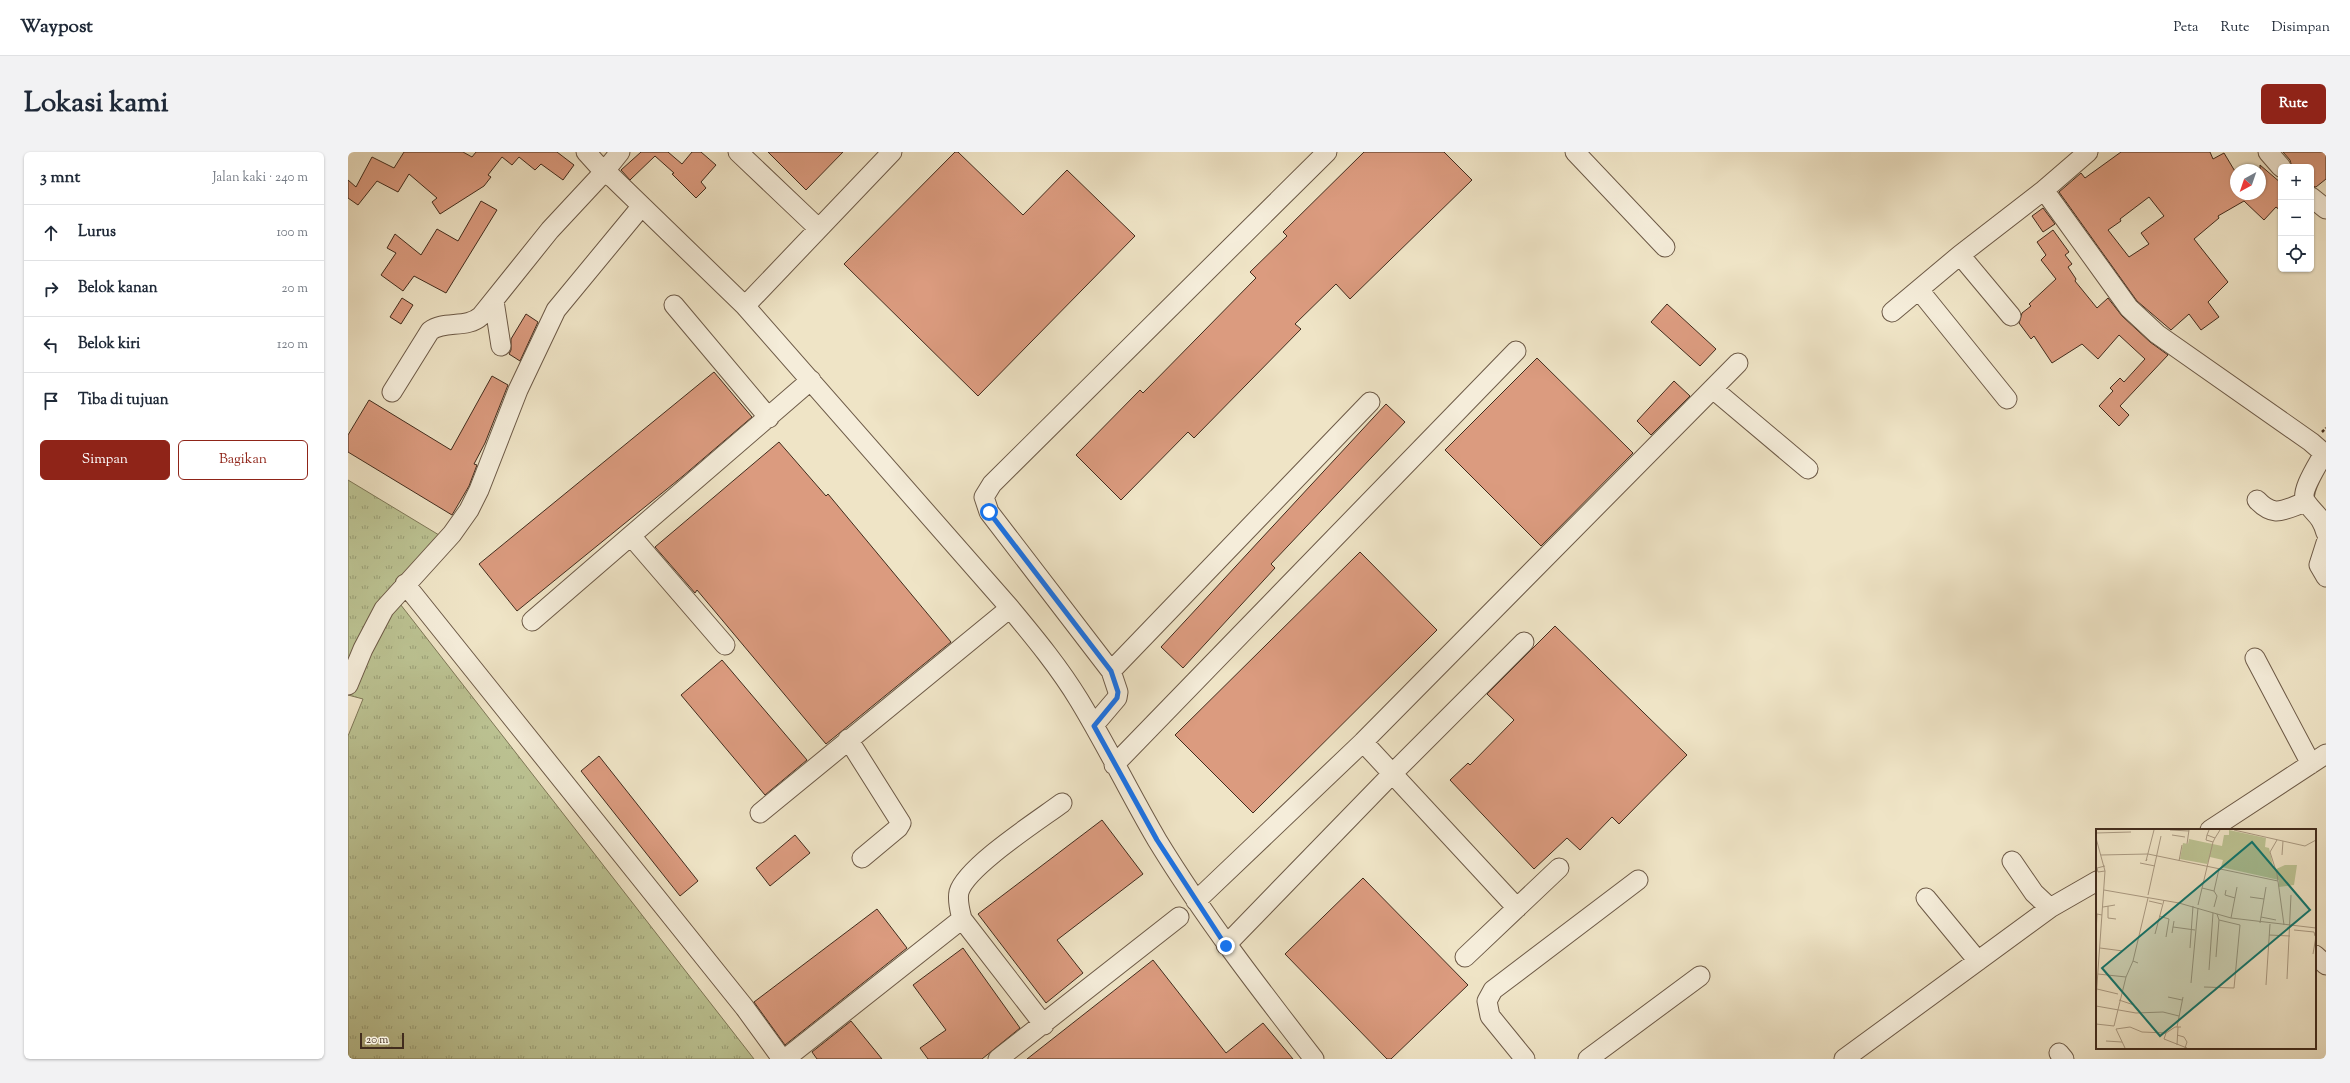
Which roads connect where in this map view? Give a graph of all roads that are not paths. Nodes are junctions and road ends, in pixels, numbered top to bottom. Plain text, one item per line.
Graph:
1 (586, 152) edge
2 (620, 152) edge
3 (738, 152) edge
4 (892, 152) edge
5 (1328, 152) edge
6 (1575, 152) edge
7 (2088, 152) edge
8 (2268, 152) edge
9 (2278, 164) edge
10 (604, 172) junction
11 (2044, 190) junction
12 (2314, 199) edge
13 (641, 207) junction
14 (2326, 209) edge
15 (818, 228) junction
16 (1666, 247) dead end
17 (1960, 255) junction
18 (1919, 290) junction
19 (494, 301) junction
20 (674, 304) dead end
21 (745, 306) junction
22 (1892, 312) dead end
23 (2011, 316) dead end
24 (501, 346) dead end
25 (1516, 351) dead end
26 (1738, 363) dead end
27 (811, 380) junction
28 (1713, 389) junction
29 (392, 392) dead end
30 (2007, 399) dead end
31 (1370, 402) dead end
32 (769, 418) junction
33 (2325, 454) edge
34 (1808, 469) dead end
35 (2257, 500) dead end
36 (2306, 502) junction
37 (2326, 533) edge
38 (631, 536) junction
39 (2326, 543) edge
40 (2326, 577) edge
41 (405, 584) junction
42 (1010, 608) junction
43 (532, 621) dead end
44 (1524, 642) dead end
45 (725, 645) dead end
46 (2255, 658) dead end
47 (1111, 671) junction
48 (348, 686) edge
49 (1094, 726) junction
50 (848, 739) junction
51 (1363, 742) junction
52 (2318, 759) edge
53 (1114, 765) junction
54 (1392, 774) junction
55 (1062, 802) dead end
56 (760, 813) dead end
57 (2212, 829) edge
58 (862, 858) dead end
59 (2012, 861) dead end
60 (1559, 868) dead end
61 (1638, 880) dead end
62 (2096, 882) edge
63 (1926, 898) dead end
64 (1196, 901) junction
65 (1517, 908) junction
66 (2050, 908) junction
67 (1179, 917) dead end
68 (962, 919) junction
69 (1226, 946) junction
70 (2316, 956) edge
71 (1465, 957) dead end
72 (1978, 961) junction
73 (2326, 965) edge
74 (1700, 976) dead end
75 (1044, 1025) junction
76 (784, 1059) edge
77 (998, 1059) edge
78 (1314, 1059) edge
79 (1525, 1059) edge
80 (1588, 1059) edge
81 (1844, 1059) edge

1 - 10 street
2 - 10 street
3 - 15 street
4 - 15 street
5 - 47 street
6 - 16 street
7 - 11 street
8 - 9 street
10 - 13 street
10 - 19 street
11 - 17 street
11 - 33 street
12 - 14 street
13 - 21 street
13 - 41 street
15 - 21 street
17 - 18 street
17 - 23 street
18 - 22 street
18 - 30 street
19 - 24 street
19 - 29 street
20 - 32 street
21 - 27 street
25 - 53 street
26 - 28 street
27 - 32 street
27 - 42 street
28 - 34 street
28 - 51 street
31 - 47 street
32 - 38 street
33 - 36 street
35 - 36 street
36 - 37 street
38 - 43 street
38 - 45 street
39 - 40 street
41 - 48 street
41 - 76 street
42 - 49 street
42 - 50 street
44 - 54 street
46 - 52 street
47 - 49 street
49 - 53 street
50 - 56 street
50 - 58 street
51 - 54 street
51 - 64 street
52 - 57 street
53 - 64 street
54 - 65 street
54 - 69 street
55 - 68 street
59 - 66 street
60 - 65 street
61 - 79 street
62 - 66 street
63 - 72 street
64 - 69 street
65 - 71 street
66 - 72 street
67 - 75 street
68 - 75 street
68 - 76 street
69 - 78 street
70 - 73 street
72 - 81 street
74 - 80 street
75 - 77 street

